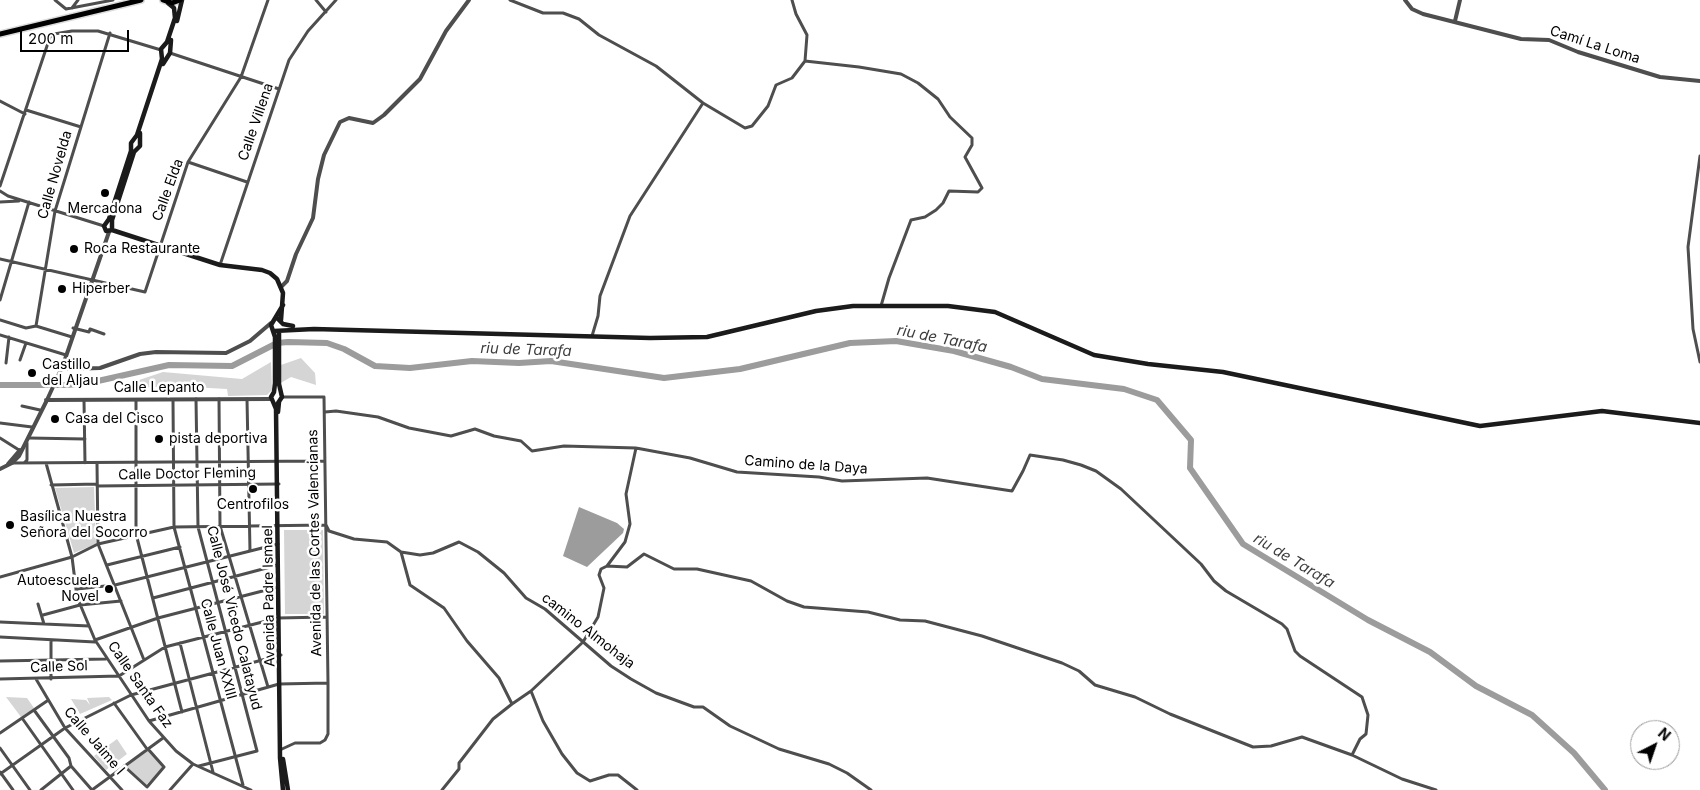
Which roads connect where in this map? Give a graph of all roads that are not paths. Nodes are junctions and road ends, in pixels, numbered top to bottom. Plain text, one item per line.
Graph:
1 (55, 0) edge
2 (78, 0) edge
3 (113, 0) edge
4 (131, 0) edge
5 (141, 0) edge
6 (181, 0) edge
7 (268, 0) edge
8 (316, 0) edge
9 (336, 0) edge
10 (469, 0) edge
11 (510, 0) edge
12 (792, 0) edge
13 (1405, 0) edge
14 (1460, 0) edge
15 (166, 1) edge
16 (116, 6) junction
17 (72, 8) junction
18 (326, 12) junction
19 (1455, 21) junction
20 (110, 33) junction
21 (0, 34) edge
22 (165, 51) junction
23 (805, 61) junction
24 (241, 77) junction
25 (1700, 82) edge
26 (279, 90) junction
27 (0, 101) edge
28 (702, 103) junction
29 (26, 112) junction
30 (81, 127) junction
31 (134, 140) junction
32 (139, 142) junction
33 (131, 146) junction
34 (136, 149) junction
35 (1700, 156) edge
36 (188, 162) junction
37 (248, 182) junction
38 (0, 186) edge
39 (0, 191) edge
40 (0, 200) edge
41 (29, 203) junction
42 (55, 211) junction
43 (108, 227) junction
44 (160, 245) junction
45 (0, 259) edge
46 (12, 262) junction
47 (220, 265) junction
48 (45, 269) junction
49 (90, 280) junction
50 (281, 287) junction
51 (0, 300) edge
52 (881, 307) junction
53 (0, 320) edge
54 (36, 326) junction
55 (277, 326) junction
56 (74, 328) junction
57 (104, 334) dead end
58 (0, 335) edge
59 (592, 336) junction
60 (71, 337) junction
61 (9, 338) junction
62 (26, 342) junction
63 (65, 354) junction
64 (20, 360) dead end
65 (6, 362) dead end
66 (1700, 362) edge
67 (63, 365) junction
68 (59, 372) junction
69 (279, 394) junction
70 (196, 399) junction
71 (219, 399) junction
72 (247, 399) junction
73 (46, 400) junction
74 (84, 400) junction
75 (136, 400) junction
76 (173, 400) junction
77 (275, 401) junction
78 (22, 406) dead end
79 (40, 410) junction
80 (324, 412) junction
81 (1700, 423) edge
82 (0, 424) edge
83 (32, 427) junction
84 (0, 438) edge
85 (85, 439) junction
86 (28, 440) junction
87 (636, 448) junction
88 (18, 454) junction
89 (27, 458) junction
90 (325, 461) junction
91 (136, 462) junction
92 (174, 462) junction
93 (197, 462) junction
94 (220, 462) junction
95 (248, 462) junction
96 (278, 462) junction
97 (12, 463) junction
98 (22, 463) junction
99 (46, 463) junction
100 (86, 463) junction
101 (97, 463) junction
102 (2, 468) edge
103 (220, 484) junction
104 (249, 484) junction
105 (278, 484) junction
106 (51, 485) junction
107 (97, 485) junction
108 (198, 485) junction
109 (136, 486) junction
110 (174, 486) junction
111 (326, 525) junction
112 (220, 526) junction
113 (249, 526) junction
114 (278, 526) junction
115 (174, 527) junction
116 (198, 527) junction
117 (136, 534) junction
118 (98, 544) junction
119 (278, 544) junction
120 (180, 547) junction
121 (250, 551) junction
122 (401, 552) junction
123 (72, 556) junction
124 (142, 556) junction
125 (229, 556) junction
126 (208, 562) junction
127 (107, 565) junction
128 (278, 565) junction
129 (607, 566) junction
130 (185, 568) junction
131 (235, 576) junction
132 (0, 577) edge
133 (147, 577) junction
134 (213, 582) junction
135 (115, 585) junction
136 (190, 588) junction
137 (278, 588) junction
138 (76, 589) junction
139 (241, 597) junction
140 (153, 598) junction
141 (121, 601) junction
142 (218, 603) junction
143 (38, 604) dead end
144 (80, 605) junction
145 (196, 609) junction
146 (43, 615) junction
147 (327, 617) junction
148 (158, 618) junction
149 (280, 618) junction
150 (0, 622) edge
151 (44, 624) junction
152 (249, 625) junction
153 (89, 626) junction
154 (131, 627) junction
155 (226, 631) junction
156 (0, 637) edge
157 (203, 637) junction
158 (52, 640) junction
159 (95, 641) junction
160 (583, 642) junction
161 (180, 643) junction
162 (165, 647) junction
163 (280, 655) junction
164 (106, 659) junction
165 (51, 660) junction
166 (144, 660) junction
167 (0, 661) edge
168 (260, 661) junction
169 (235, 667) junction
170 (212, 673) junction
171 (119, 676) junction
172 (0, 679) edge
173 (36, 679) junction
174 (51, 679) junction
175 (189, 679) junction
176 (174, 683) junction
177 (328, 683) junction
178 (280, 684) junction
179 (268, 687) junction
180 (531, 691) junction
181 (131, 694) junction
182 (242, 695) junction
183 (47, 701) junction
184 (220, 701) junction
185 (114, 703) junction
186 (512, 704) junction
187 (197, 708) junction
188 (34, 710) junction
189 (182, 712) junction
190 (22, 718) junction
191 (149, 721) junction
192 (65, 728) junction
193 (0, 733) edge
194 (54, 736) junction
195 (163, 738) junction
196 (41, 745) junction
197 (0, 748) edge
198 (147, 749) junction
199 (282, 749) junction
200 (1352, 755) junction
201 (234, 756) junction
202 (211, 763) junction
203 (194, 764) junction
204 (12, 765) junction
205 (71, 766) junction
206 (124, 766) junction
207 (199, 766) junction
208 (213, 772) junction
209 (0, 773) edge
210 (61, 774) junction
211 (109, 777) junction
212 (240, 777) junction
213 (234, 781) junction
214 (243, 785) junction
215 (444, 789) edge
216 (13, 790) edge
217 (30, 790) edge
218 (41, 790) edge
219 (73, 790) edge
220 (92, 790) edge
221 (122, 790) edge
222 (170, 790) edge
223 (251, 790) edge
224 (283, 790) edge
225 (288, 790) edge
226 (637, 790) edge
227 (871, 790) edge
228 (1436, 790) edge

1 - 17 street
2 - 17 street
3 - 17 street
4 - 16 highway
5 - 16 highway
6 - 15 highway
6 - 22 main road
7 - 24 street, Calle Elda
8 - 18 street
9 - 18 street, Calle Villena
10 - 50 street
11 - 28 street
12 - 23 street
13 - 19 street, Camí La Loma
14 - 19 street
15 - 22 main road
16 - 21 highway
18 - 26 street, Calle Villena
19 - 25 street, Camí La Loma
20 - 22 street
20 - 29 street
20 - 30 street, Calle Novelda
22 - 24 street
22 - 31 main road
22 - 32 main road
23 - 28 street
23 - 52 street
24 - 26 street
24 - 36 street, Calle Elda
26 - 37 street, Calle Villena
27 - 29 street
28 - 59 street
29 - 30 street
29 - 38 street
30 - 42 street, Calle Novelda
31 - 32 main road
31 - 33 main road
32 - 34 main road
33 - 34 main road
33 - 43 main road
34 - 43 main road
35 - 66 street
36 - 37 street
36 - 44 street, Calle Elda
37 - 47 street, Calle Villena
39 - 41 street
40 - 41 street
41 - 42 street
41 - 46 street
42 - 43 street
42 - 48 street, Calle Novelda
43 - 44 main road
43 - 49 street
44 - 47 main road
44 - 49 street, Calle Elda
45 - 46 street
46 - 48 street
46 - 51 street
47 - 50 main road
48 - 49 street
48 - 54 street, Calle Novelda
49 - 56 street
50 - 55 main road
52 - 59 main road
52 - 81 main road
53 - 54 street
54 - 60 street
55 - 59 main road
55 - 67 street
55 - 68 street
55 - 69 main road
56 - 57 street
56 - 60 street
58 - 61 street
60 - 63 street
61 - 62 street
61 - 65 street
62 - 63 street
62 - 64 street
63 - 67 street
63 - 68 street
67 - 68 street
68 - 73 street
69 - 77 main road
69 - 77 main road
69 - 80 street, Avenida de las Cortes Valencianas
70 - 71 street, Calle Lepanto
70 - 76 street, Calle Lepanto
70 - 93 street, Calle José Vicedo Calatayud
71 - 72 street, Calle Lepanto
71 - 94 street
72 - 77 street, Calle Lepanto
72 - 95 street
73 - 74 street, Calle Lepanto
73 - 79 street
73 - 86 street
74 - 75 street, Calle Lepanto
74 - 85 street
75 - 76 street, Calle Lepanto
75 - 91 street
76 - 92 street, Calle Juan XXIII
77 - 96 main road, Avenida Padre Ismael
78 - 79 street
79 - 83 street
80 - 87 street, Camino de la Daya
80 - 90 street, Avenida de las Cortes Valencianas
82 - 83 street
83 - 88 street
84 - 88 street
85 - 86 street
85 - 100 street
86 - 88 street
86 - 89 street
87 - 129 street
87 - 200 street, Camino de la Daya
88 - 89 street
88 - 97 street
88 - 98 street
88 - 102 street
89 - 98 street
90 - 96 street
90 - 111 street, Avenida de las Cortes Valencianas
91 - 92 street
91 - 101 street
91 - 109 street
92 - 93 street
92 - 110 street, Calle Juan XXIII
93 - 94 street
93 - 108 street, Calle José Vicedo Calatayud
94 - 95 street
94 - 103 street
95 - 96 street
95 - 104 street
96 - 105 main road, Avenida Padre Ismael
97 - 98 street
97 - 102 street
98 - 99 street
99 - 100 street
99 - 106 street, Calle Santa Faz
100 - 101 street
101 - 107 street
103 - 104 street, Calle Doctor Fleming
103 - 108 street, Calle Doctor Fleming
103 - 112 street
104 - 105 street, Calle Doctor Fleming
104 - 113 street
105 - 114 main road, Avenida Padre Ismael
106 - 107 street, Calle Doctor Fleming
106 - 123 street, Calle Santa Faz
107 - 109 street, Calle Doctor Fleming
107 - 118 street
108 - 110 street, Calle Doctor Fleming
108 - 116 street, Calle José Vicedo Calatayud
109 - 110 street, Calle Doctor Fleming
109 - 117 street
110 - 115 street, Calle Juan XXIII
111 - 114 street
111 - 122 street, camino Almohaja
111 - 147 street, Avenida de las Cortes Valencianas
112 - 113 street
112 - 116 street
112 - 125 street
113 - 114 street
113 - 121 street
114 - 119 main road, Avenida Padre Ismael
114 - 149 main road, Avenida Padre Ismael
115 - 116 street
115 - 117 street
115 - 120 street, Calle Juan XXIII
116 - 126 street, Calle José Vicedo Calatayud
117 - 118 street
117 - 124 street
118 - 123 street
118 - 127 street
119 - 121 street
119 - 128 main road, Avenida Padre Ismael
120 - 124 street
120 - 130 street, Calle Juan XXIII
121 - 125 street
122 - 160 street, camino Almohaja
122 - 186 street
123 - 132 street
123 - 138 street, Calle Santa Faz
124 - 127 street
124 - 133 street
125 - 126 street
125 - 131 street
126 - 130 street
126 - 134 street, Calle José Vicedo Calatayud
127 - 135 street
128 - 131 street
128 - 137 main road, Avenida Padre Ismael
129 - 160 street
129 - 200 street
130 - 133 street
130 - 136 street, Calle Juan XXIII
131 - 134 street
131 - 139 street
133 - 135 street
133 - 140 street
134 - 136 street
134 - 142 street, Calle José Vicedo Calatayud
135 - 138 street
135 - 141 street
136 - 140 street
136 - 145 street, Calle Juan XXIII
137 - 139 street
137 - 149 main road, Avenida Padre Ismael
138 - 144 street, Calle Santa Faz
139 - 142 street
139 - 152 street
140 - 148 street
141 - 144 street
141 - 154 street
142 - 145 street
142 - 155 street, Calle José Vicedo Calatayud
143 - 146 street
144 - 146 street
144 - 153 street, Calle Santa Faz
145 - 148 street
145 - 157 street, Calle Juan XXIII
146 - 151 street
147 - 149 street
147 - 177 street, Avenida de las Cortes Valencianas
148 - 154 street
148 - 162 street
149 - 152 street
149 - 163 main road, Avenida Padre Ismael
150 - 151 street
151 - 153 street
152 - 155 street
152 - 168 street
153 - 159 street, Calle Santa Faz
154 - 159 street
154 - 166 street
155 - 157 street
155 - 169 street, Calle José Vicedo Calatayud
156 - 158 street
157 - 161 street
157 - 170 street, Calle Juan XXIII
158 - 159 street
158 - 165 street
159 - 164 street, Calle Santa Faz
160 - 180 street
160 - 227 street, camino Almohaja
161 - 162 street
161 - 175 street
162 - 166 street
162 - 176 street
163 - 168 street
163 - 178 main road, Avenida Padre Ismael
164 - 165 street
164 - 171 street, Calle Santa Faz
165 - 167 street
165 - 174 street
166 - 171 street
168 - 169 street
168 - 179 street
169 - 170 street
169 - 182 street, Calle José Vicedo Calatayud
170 - 175 street
170 - 184 street, Calle Juan XXIII
171 - 174 street, Calle Sol
171 - 181 street, Calle Santa Faz
172 - 173 street, Calle Sol
173 - 174 street, Calle Sol
173 - 183 street, Calle Jaime I
175 - 176 street
175 - 187 street
176 - 181 street
176 - 189 street
177 - 178 street
177 - 199 street, Avenida de las Cortes Valencianas
178 - 179 street
178 - 199 main road, Avenida Padre Ismael
178 - 224 main road, Avenida Padre Ismael
179 - 182 street
180 - 186 street
180 - 226 street
181 - 185 street
181 - 191 street, Calle Santa Faz
182 - 184 street
182 - 201 street, Calle José Vicedo Calatayud
183 - 188 street
183 - 192 street, Calle Jaime I
184 - 187 street
184 - 201 street, Calle Juan XXIII
185 - 192 street
185 - 198 street
186 - 215 street
187 - 189 street
187 - 202 street
188 - 190 street
188 - 194 street
189 - 191 street
190 - 193 street
190 - 196 street
191 - 195 street, Calle Santa Faz
192 - 194 street
192 - 211 street, Calle Jaime I
194 - 196 street
194 - 205 street
195 - 198 street
195 - 203 street, Calle Santa Faz
196 - 204 street
196 - 210 street
197 - 204 street
198 - 206 street
198 - 206 street
199 - 225 main road, Avenida Padre Ismael
200 - 228 street
201 - 202 street
201 - 212 street, Calle Juan XXIII
202 - 207 street
202 - 208 street
203 - 207 street, Calle Santa Faz
203 - 222 street
204 - 209 street
204 - 217 street
205 - 210 street
205 - 220 street
206 - 211 street
207 - 208 street, Calle Santa Faz
208 - 213 street, Calle Santa Faz
209 - 216 street
210 - 218 street
210 - 219 street
211 - 220 street
211 - 221 street, Calle Jaime I
212 - 213 street
212 - 214 street, Calle Juan XXIII
213 - 214 street, Calle Santa Faz
214 - 223 street

